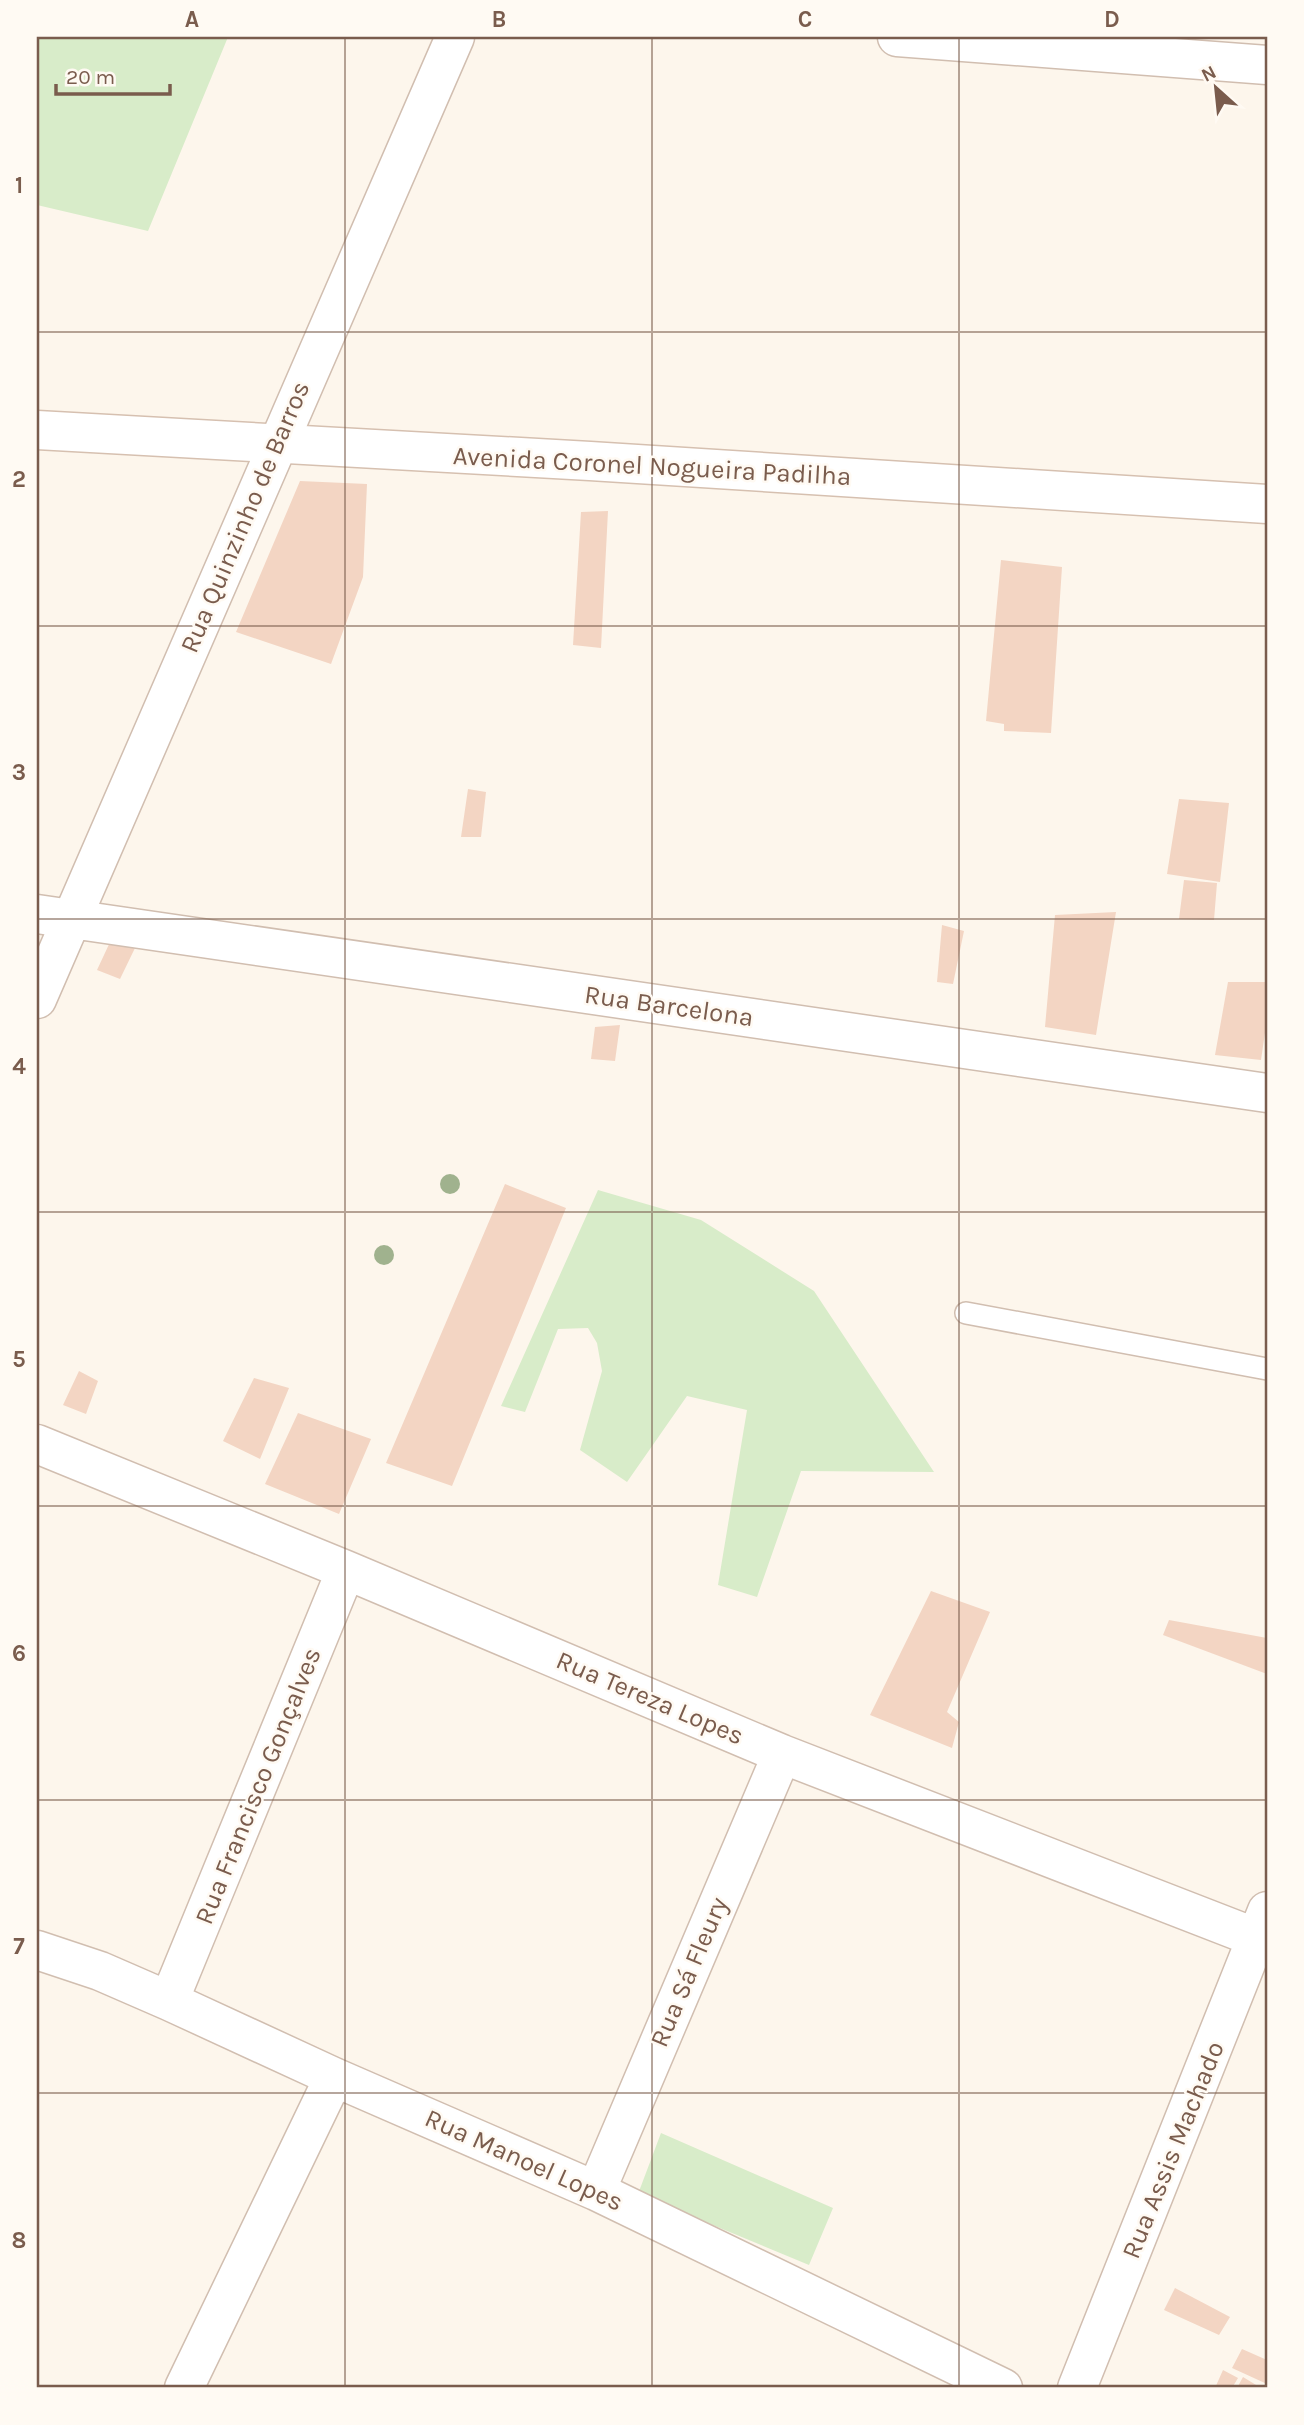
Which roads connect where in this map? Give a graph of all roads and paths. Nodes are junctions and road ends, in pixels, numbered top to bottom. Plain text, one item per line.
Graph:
1 (455, 37) edge
2 (897, 37) edge
3 (1267, 65) edge
4 (37, 430) edge
5 (276, 445) junction
6 (1267, 504) edge
7 (54, 916) edge
8 (37, 999) edge
9 (1267, 1093) edge
10 (966, 1313) dead end
11 (1267, 1368) edge
12 (37, 1444) edge
13 (346, 1570) junction
14 (782, 1754) junction
15 (1264, 1930) edge
16 (37, 1950) edge
17 (169, 2001) junction
18 (334, 2077) junction
19 (596, 2191) junction
20 (184, 2388) edge
21 (1003, 2388) edge
22 (1077, 2388) edge

1 - 5 street, Rua Quinzinho de Barros
2 - 3 street
4 - 5 street, Avenida Coronel Nogueira Padilha
5 - 6 street, Avenida Coronel Nogueira Padilha
5 - 7 street, Rua Quinzinho de Barros
7 - 8 street, Rua Quinzinho de Barros
7 - 9 street, Rua Barcelona
10 - 11 lane
12 - 13 street, Rua Tereza Lopes
13 - 14 street, Rua Tereza Lopes
13 - 17 street, Rua Francisco Gonçalves
14 - 15 street, Rua Tereza Lopes
14 - 19 street, Rua Sá Fleury
15 - 22 street, Rua Assis Machado
16 - 17 street, Rua Manoel Lopes
17 - 18 street, Rua Manoel Lopes
18 - 19 street, Rua Manoel Lopes
18 - 20 street
19 - 21 street, Rua Manoel Lopes

